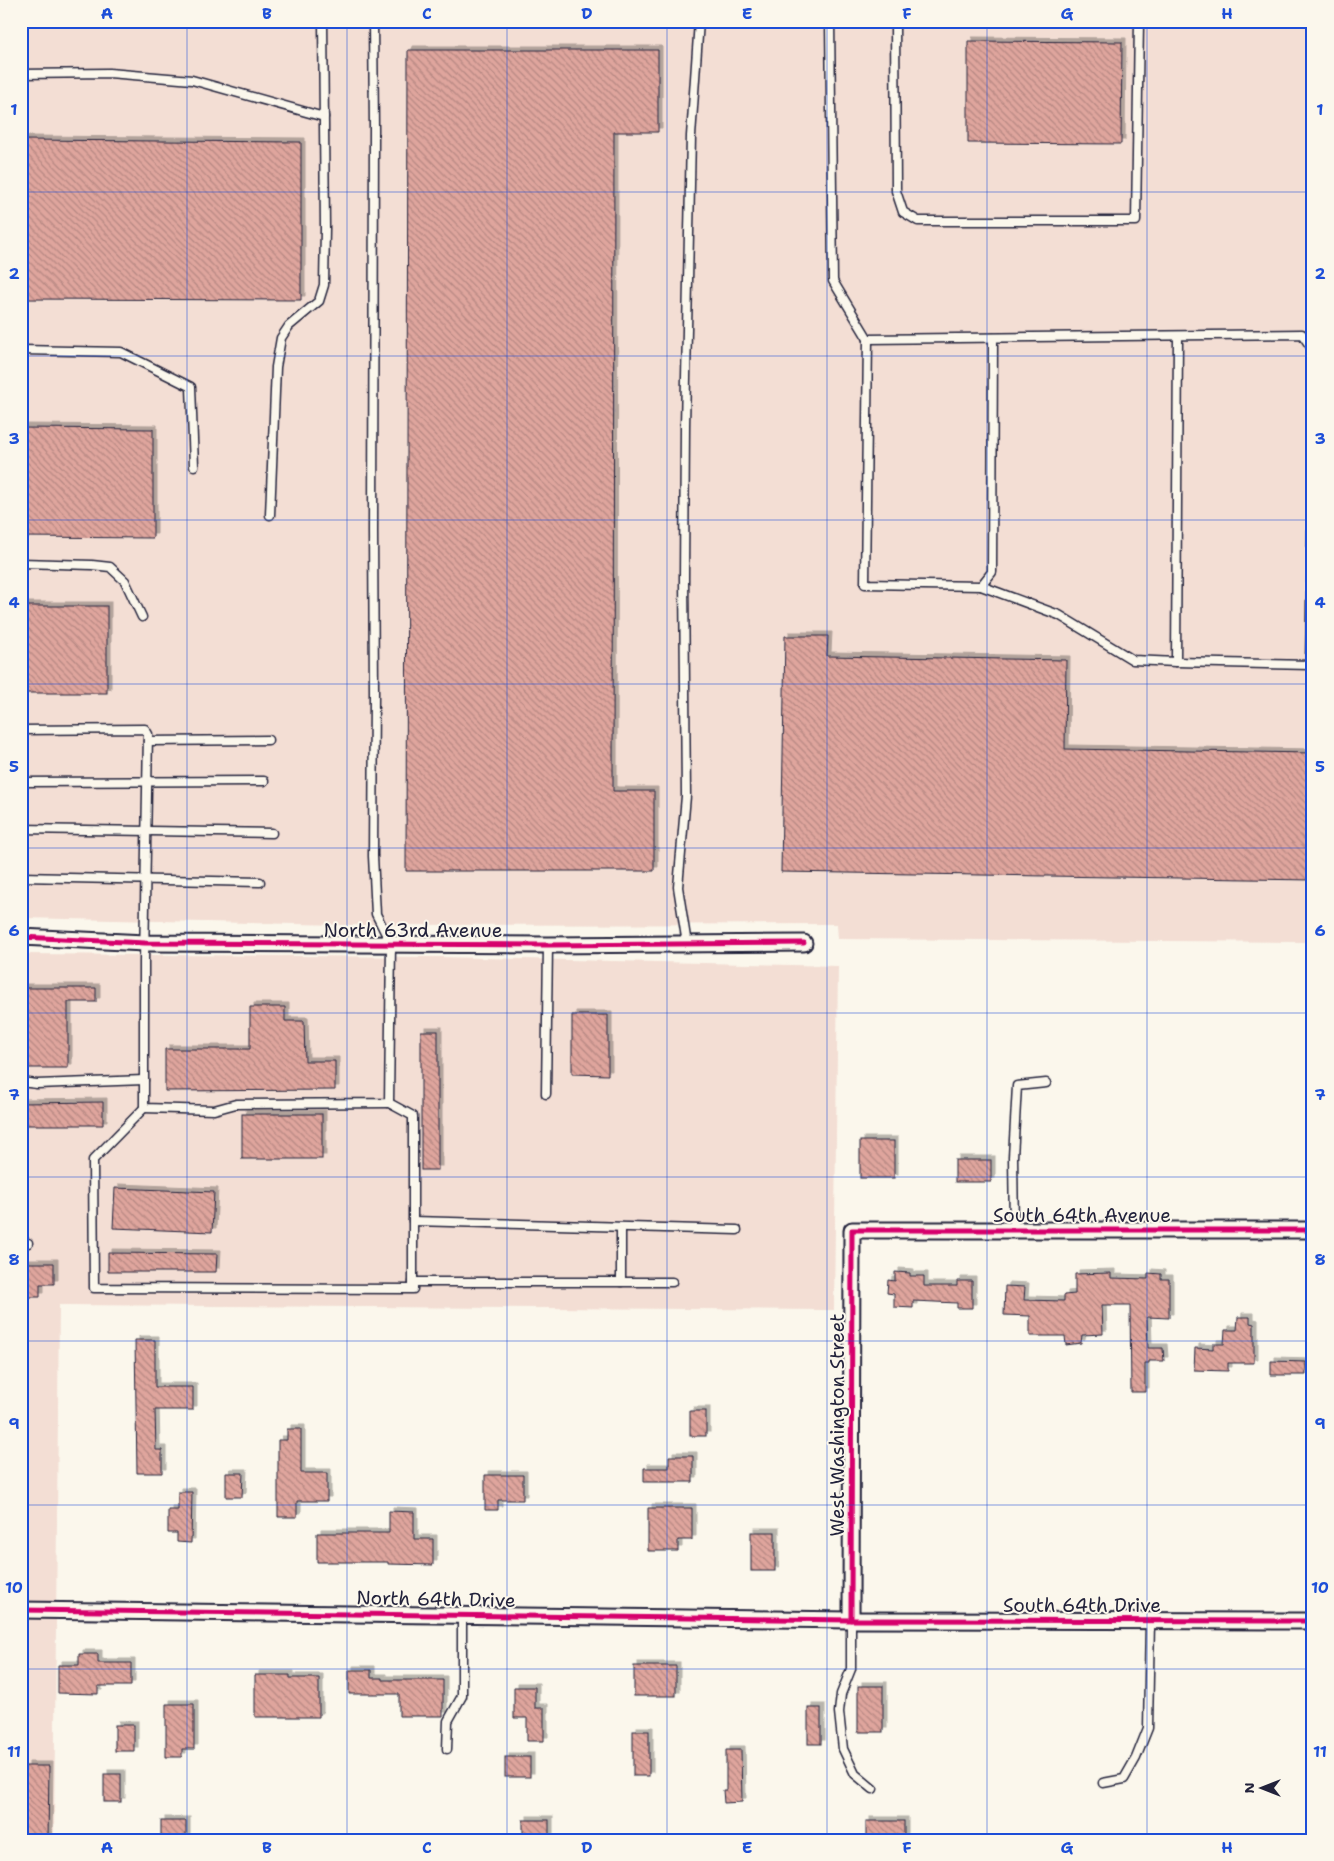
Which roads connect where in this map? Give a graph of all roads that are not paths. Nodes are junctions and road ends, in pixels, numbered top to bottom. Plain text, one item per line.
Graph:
1 (323, 21) edge
2 (373, 21) edge
3 (699, 21) edge
4 (830, 21) edge
5 (895, 21) edge
6 (1139, 21) edge
7 (21, 74) edge
8 (324, 117) junction
9 (1178, 336) junction
10 (993, 338) junction
11 (868, 339) junction
12 (21, 350) edge
13 (1313, 350) edge
14 (194, 466) dead end
15 (1313, 482) edge
16 (270, 514) dead end
17 (21, 563) edge
18 (981, 586) junction
19 (142, 617) dead end
20 (1176, 662) junction
21 (21, 730) edge
22 (268, 740) dead end
23 (148, 741) junction
24 (147, 781) junction
25 (264, 781) dead end
26 (21, 782) edge
27 (21, 829) edge
28 (147, 831) junction
29 (272, 833) dead end
30 (21, 877) edge
31 (146, 879) junction
32 (260, 882) dead end
33 (21, 937) edge
34 (145, 943) junction
35 (804, 943) dead end
36 (391, 944) junction
37 (687, 944) junction
38 (548, 945) junction
39 (144, 1080) junction
40 (21, 1082) edge
41 (1046, 1083) dead end
42 (546, 1094) dead end
43 (389, 1103) junction
44 (144, 1108) junction
45 (413, 1221) junction
46 (621, 1227) junction
47 (737, 1230) dead end
48 (852, 1230) joint
49 (1014, 1230) junction
50 (1313, 1230) edge
51 (413, 1282) junction
52 (621, 1282) junction
53 (672, 1282) dead end
54 (21, 1610) edge
55 (462, 1615) junction
56 (851, 1620) junction
57 (1150, 1620) junction
58 (1313, 1621) edge
59 (448, 1749) dead end
60 (1103, 1783) dead end
61 (873, 1789) dead end

1 - 8 lane
2 - 36 lane
3 - 37 lane
4 - 11 lane
5 - 6 lane
7 - 8 lane
8 - 16 lane
9 - 10 lane
9 - 13 lane
9 - 20 lane
10 - 11 lane
10 - 18 lane
11 - 18 lane
12 - 14 lane
15 - 20 lane
17 - 19 lane
18 - 20 lane
21 - 23 lane
22 - 23 lane
23 - 24 lane
24 - 25 lane
24 - 26 lane
24 - 28 lane
27 - 28 lane
28 - 29 lane
28 - 31 lane
30 - 31 lane
31 - 32 lane
31 - 34 lane
33 - 34 street, North 63rd Avenue
34 - 36 street, North 63rd Avenue
34 - 39 lane
35 - 37 street, North 63rd Avenue
36 - 38 street, North 63rd Avenue
36 - 43 lane
37 - 38 street, North 63rd Avenue
38 - 42 lane
39 - 40 lane
39 - 44 lane
41 - 49 lane
43 - 44 lane
43 - 45 lane
44 - 51 lane
45 - 46 lane
45 - 51 lane
46 - 47 lane
46 - 52 lane
48 - 49 street, South 64th Avenue
48 - 56 street, West Washington Street
49 - 50 street, South 64th Avenue
51 - 52 lane
52 - 53 lane
54 - 55 street, North 64th Drive
55 - 56 street, North 64th Drive
55 - 59 lane
56 - 57 street, South 64th Drive
56 - 61 lane
57 - 58 street, South 64th Drive
57 - 60 lane

